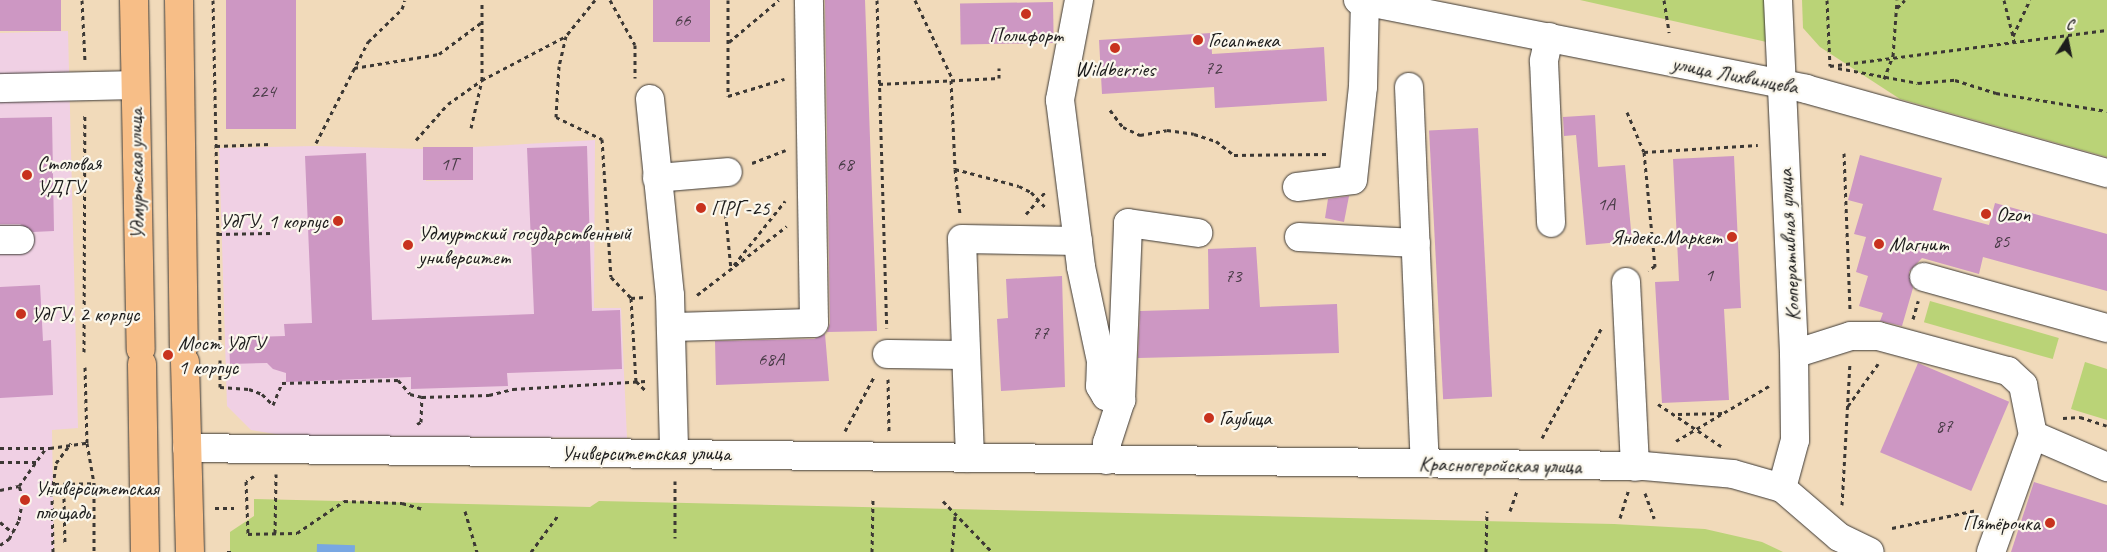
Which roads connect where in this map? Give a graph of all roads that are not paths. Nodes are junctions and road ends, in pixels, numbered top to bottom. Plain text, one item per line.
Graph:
1 (134, 0) edge
2 (179, 0) edge
3 (809, 0) edge
4 (1080, 0) edge
5 (1362, 0) edge
6 (1778, 0) edge
7 (1550, 37) junction
8 (1782, 84) junction
9 (134, 86) junction
10 (0, 88) edge
11 (1409, 88) dead end
12 (643, 91) road end
13 (724, 172) road end
14 (2107, 173) edge
15 (657, 178) junction
16 (1297, 187) dead end
17 (1551, 223) dead end
18 (1198, 233) dead end
19 (1299, 238) dead end
20 (1078, 241) junction
21 (1416, 243) junction
22 (1924, 277) dead end
23 (1626, 293) road end
24 (671, 321) junction
25 (2107, 328) edge
26 (887, 354) road end
27 (1794, 354) junction
28 (966, 355) junction
29 (1121, 400) junction
30 (2033, 435) junction
31 (187, 448) junction
32 (674, 453) junction
33 (970, 458) junction
34 (1106, 460) junction
35 (1425, 464) junction
36 (1635, 467) junction
37 (2107, 467) edge
38 (1782, 488) junction
39 (145, 552) edge
40 (190, 552) edge
41 (1870, 552) edge
42 (1992, 552) edge

1 - 9 main road, Удмуртская улица
2 - 31 main road
3 - 24 street
4 - 20 street
5 - 7 street, улица Лихвинцева
5 - 16 street
6 - 8 street, Кооперативная улица
7 - 8 street, улица Лихвинцева
7 - 17 street
8 - 14 street, улица Лихвинцева
8 - 27 street, Кооперативная улица
9 - 10 street
9 - 39 main road, Удмуртская улица
11 - 21 street
12 - 15 street
13 - 15 street
15 - 24 street
18 - 29 street
19 - 21 street
20 - 28 street
20 - 29 street
21 - 35 street
22 - 25 street
23 - 36 street
24 - 32 street
26 - 28 street
27 - 30 street
27 - 38 street, Кооперативная улица
28 - 33 street
29 - 34 street
30 - 37 street
30 - 42 street
31 - 32 street, Университетская улица
31 - 40 main road
32 - 33 street, Университетская улица
33 - 34 street, Университетская улица
34 - 35 street, Красногеройская улица
35 - 36 street, Красногеройская улица
36 - 38 street, Красногеройская улица
38 - 41 street, Красногеройская улица

